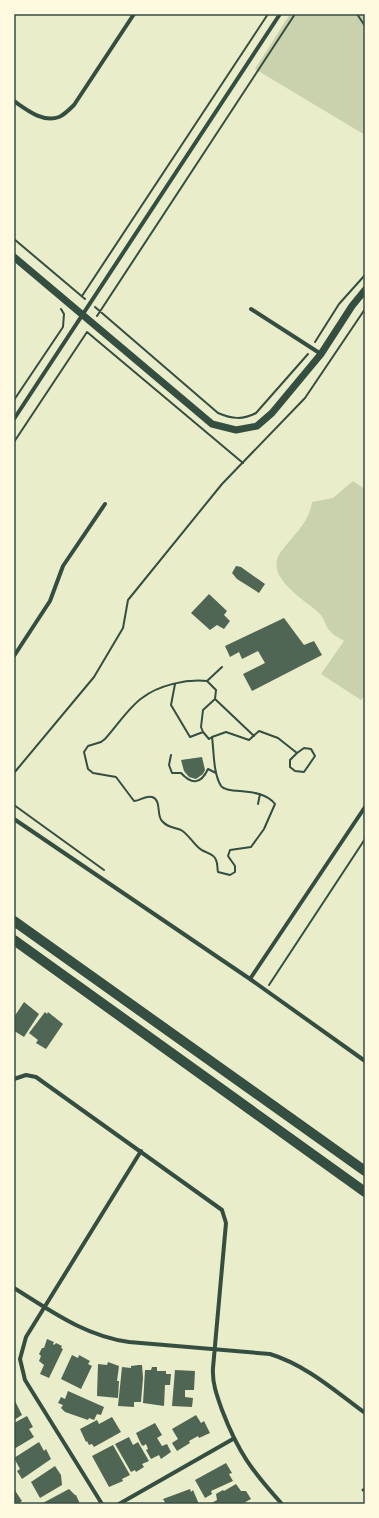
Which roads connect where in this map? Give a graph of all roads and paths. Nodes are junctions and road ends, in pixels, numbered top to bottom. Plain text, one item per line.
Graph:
1 (134, 14) edge
2 (268, 14) edge
3 (280, 14) edge
4 (295, 14) edge
5 (357, 14) edge
6 (365, 26) edge
7 (14, 101) edge
8 (14, 239) edge
9 (14, 257) edge
10 (365, 275) edge
11 (365, 290) edge
12 (82, 296) junction
13 (90, 303) junction
14 (55, 304) dead end
15 (250, 309) dead end
16 (365, 310) edge
17 (100, 311) junction
18 (83, 315) junction
19 (92, 323) junction
20 (87, 332) junction
21 (312, 348) junction
22 (321, 354) junction
23 (14, 400) edge
24 (14, 419) edge
25 (14, 442) edge
26 (243, 463) junction
27 (104, 504) dead end
28 (14, 656) edge
29 (222, 667) dead end
30 (207, 681) junction
31 (174, 684) junction
32 (215, 699) junction
33 (203, 732) junction
34 (254, 736) junction
35 (212, 737) junction
36 (297, 753) junction
37 (171, 755) dead end
38 (14, 772) edge
39 (217, 773) junction
40 (260, 794) junction
41 (258, 804) dead end
42 (365, 807) edge
43 (14, 819) edge
44 (365, 839) edge
45 (14, 921) edge
46 (14, 940) edge
47 (250, 979) junction
48 (268, 987) dead end
49 (365, 1061) edge
50 (14, 1079) edge
51 (141, 1151) junction
52 (365, 1172) edge
53 (365, 1192) edge
54 (14, 1288) edge
55 (45, 1307) junction
56 (214, 1350) junction
57 (365, 1413) edge
58 (233, 1439) junction
59 (102, 1504) edge
60 (119, 1504) edge
61 (282, 1504) edge

1 - 7 street
2 - 12 path
3 - 13 street
4 - 17 path
5 - 6 path
8 - 12 path
9 - 18 street
10 - 21 path
11 - 22 street
12 - 13 path
13 - 17 path
13 - 18 street
14 - 23 path
15 - 21 street
16 - 26 path
17 - 19 path
17 - 21 path
18 - 19 street
18 - 24 street
19 - 20 path
19 - 22 street
20 - 25 path
20 - 26 path
21 - 22 street
26 - 38 path
27 - 28 street
29 - 30 path
30 - 31 path
30 - 32 path
31 - 33 path
31 - 40 path
32 - 33 path
32 - 34 path
33 - 35 path
34 - 35 path
34 - 36 path
35 - 39 path
36 - 36 path
37 - 39 path
39 - 40 path
40 - 41 path
42 - 47 street
43 - 47 street
44 - 48 path
45 - 52 main road
46 - 53 main road
47 - 49 street
50 - 51 street
51 - 55 street
51 - 56 street
54 - 55 street
55 - 56 street
55 - 59 street
56 - 57 street
56 - 58 street
58 - 60 street
58 - 61 street

